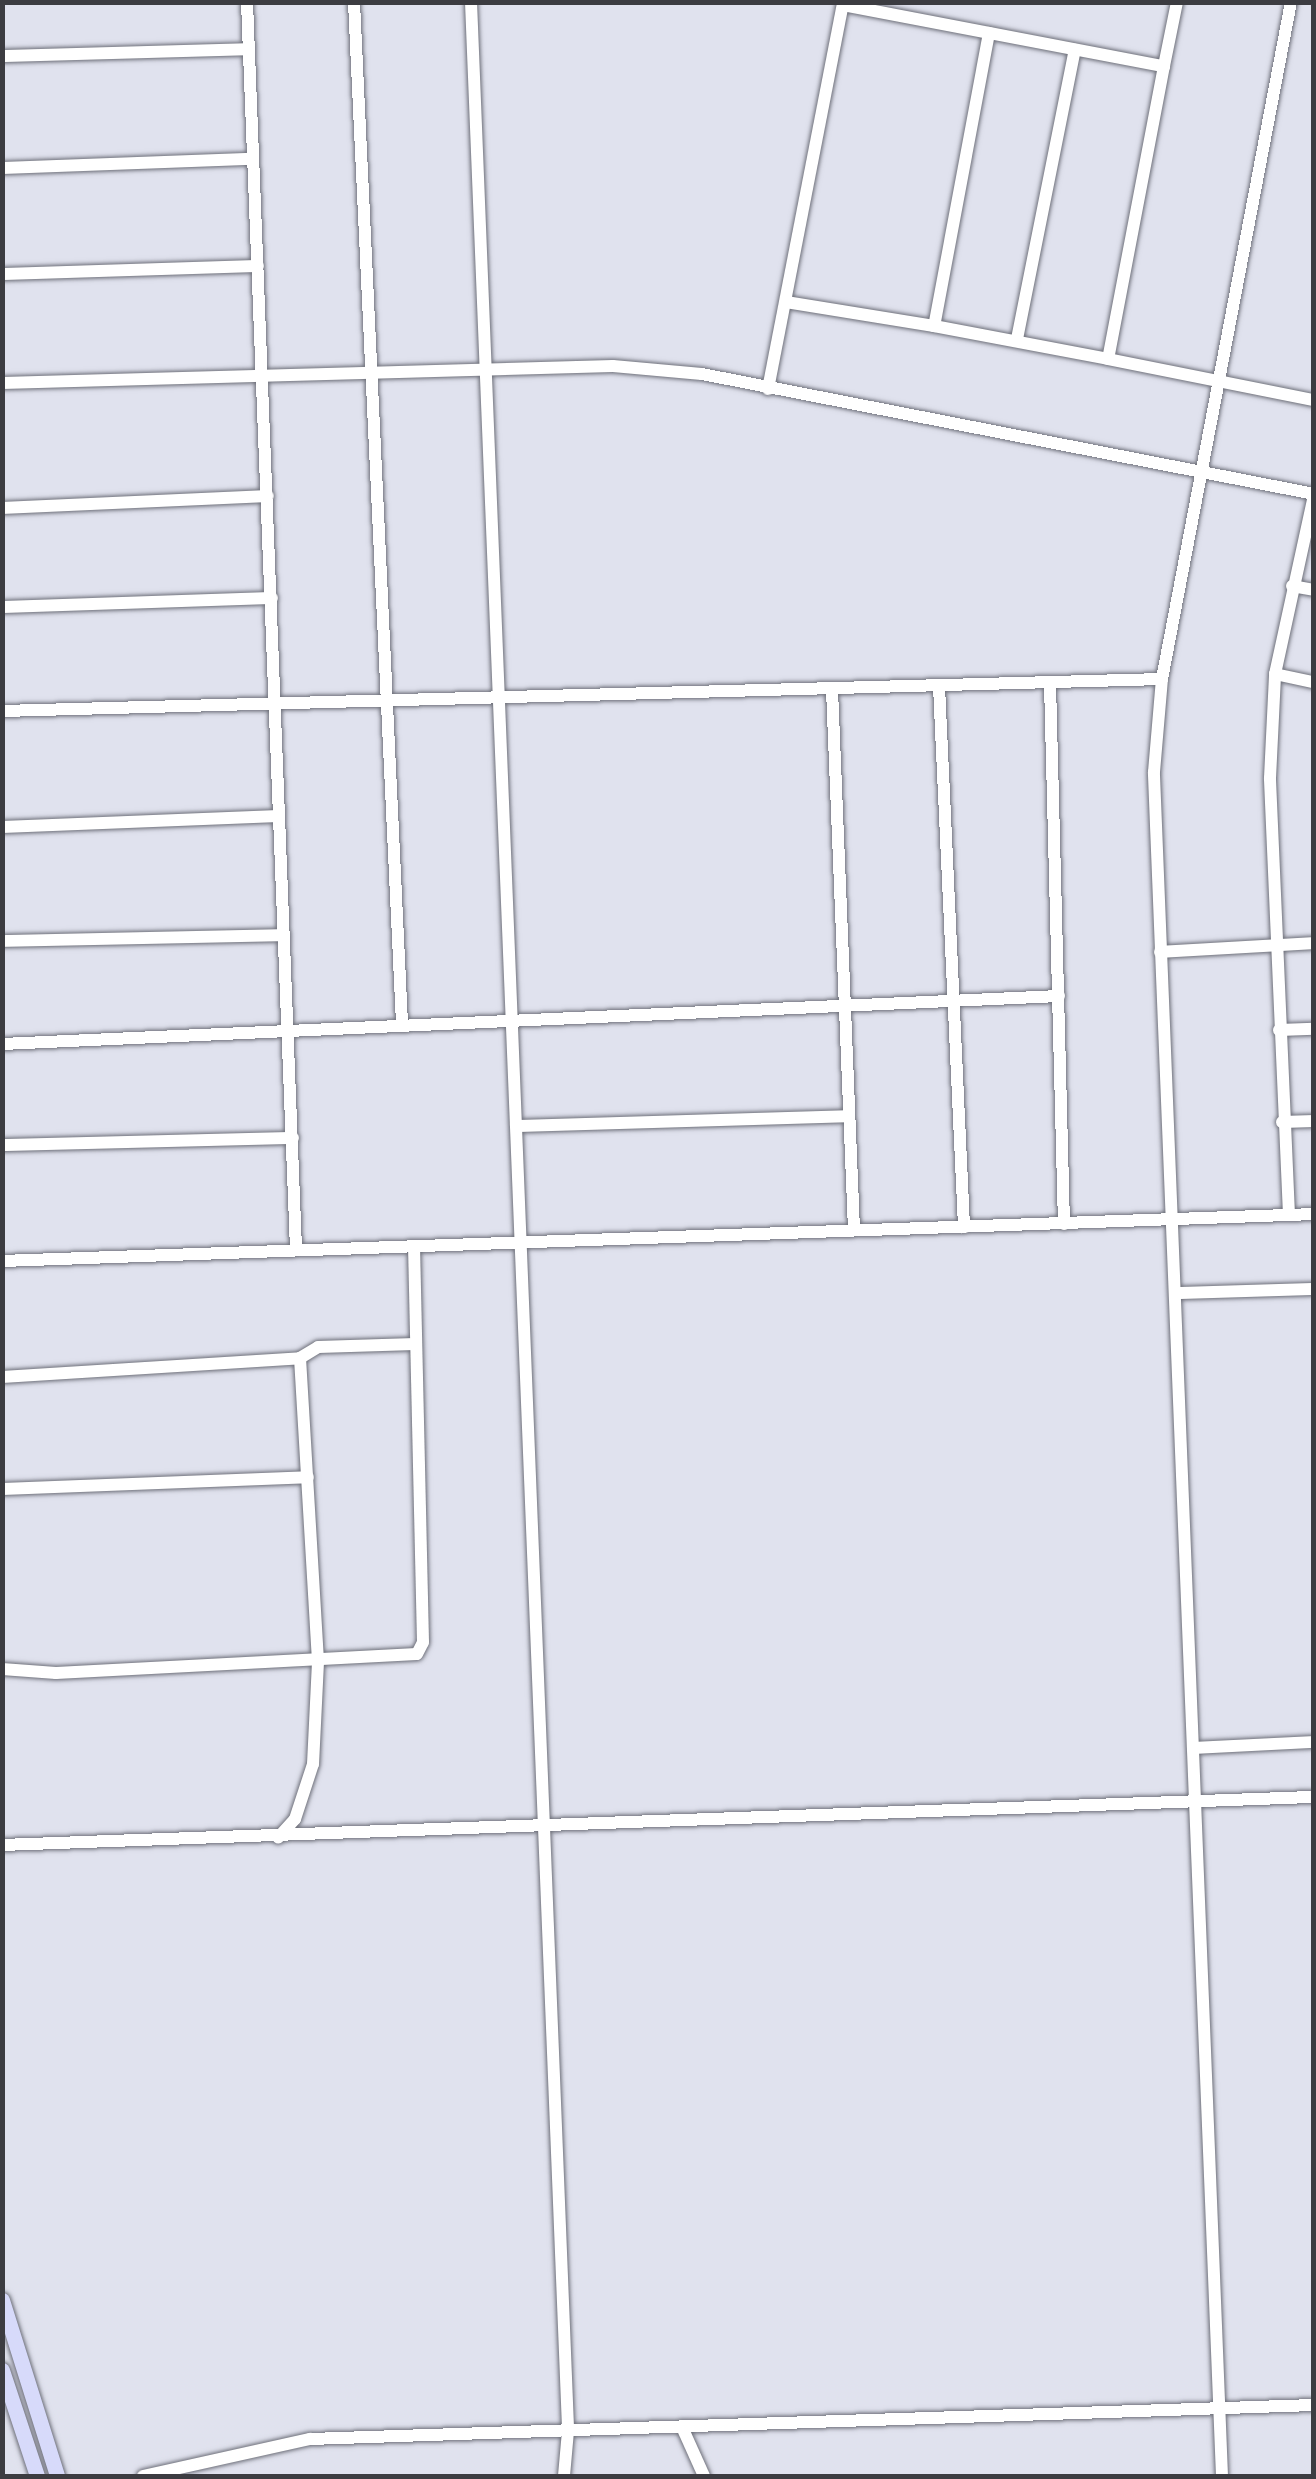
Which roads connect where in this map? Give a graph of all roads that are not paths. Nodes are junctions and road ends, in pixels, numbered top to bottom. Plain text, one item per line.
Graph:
1 (246, 2) edge
2 (354, 2) edge
3 (470, 2) edge
4 (1177, 2) edge
5 (1291, 2) edge
6 (843, 4) edge
7 (989, 33) junction
8 (249, 49) junction
9 (1074, 50) junction
10 (2, 56) edge
11 (1164, 66) junction
12 (253, 160) junction
13 (2, 168) edge
14 (258, 266) junction
15 (2, 274) edge
16 (786, 302) junction
17 (934, 326) junction
18 (1017, 339) junction
19 (1108, 358) junction
20 (484, 366) junction
21 (371, 373) junction
22 (264, 378) junction
23 (1216, 382) junction
24 (2, 383) edge
25 (768, 389) junction
26 (1314, 400) edge
27 (1199, 472) junction
28 (1314, 494) edge
29 (268, 496) junction
30 (2, 508) edge
31 (1292, 586) junction
32 (1314, 590) edge
33 (272, 598) junction
34 (2, 607) edge
35 (1275, 674) junction
36 (1162, 679) junction
37 (1314, 682) edge
38 (1050, 683) junction
39 (939, 686) junction
40 (832, 689) junction
41 (498, 695) junction
42 (387, 698) junction
43 (274, 701) junction
44 (2, 711) edge
45 (279, 816) junction
46 (2, 827) edge
47 (284, 935) junction
48 (2, 942) edge
49 (1314, 942) edge
50 (1274, 944) junction
51 (1160, 952) junction
52 (1058, 996) junction
53 (955, 1003) junction
54 (848, 1008) junction
55 (512, 1018) junction
56 (402, 1024) junction
57 (1314, 1029) edge
58 (1279, 1030) junction
59 (288, 1031) junction
60 (2, 1044) edge
61 (849, 1116) junction
62 (1314, 1121) edge
63 (1282, 1122) junction
64 (516, 1126) junction
65 (293, 1138) junction
66 (2, 1145) edge
67 (1314, 1214) edge
68 (1289, 1215) junction
69 (1175, 1218) junction
70 (1064, 1224) junction
71 (964, 1226) junction
72 (854, 1228) junction
73 (518, 1244) junction
74 (414, 1248) junction
75 (296, 1250) junction
76 (2, 1261) edge
77 (1314, 1289) edge
78 (1178, 1294) junction
79 (414, 1344) junction
80 (300, 1358) junction
81 (2, 1377) edge
82 (308, 1478) junction
83 (2, 1489) edge
84 (318, 1662) junction
85 (2, 1669) edge
86 (1314, 1742) edge
87 (1194, 1748) junction
88 (1314, 1797) edge
89 (1194, 1801) junction
90 (542, 1824) junction
91 (278, 1838) junction
92 (2, 1845) edge
93 (2, 2300) edge
94 (2, 2370) edge
95 (1314, 2406) edge
96 (1218, 2409) junction
97 (682, 2427) junction
98 (568, 2431) junction
99 (36, 2476) edge
100 (57, 2476) edge
101 (143, 2476) edge
102 (564, 2476) edge
103 (704, 2476) edge
104 (1222, 2476) edge

1 - 8 street
2 - 21 street
3 - 20 street
4 - 11 street
5 - 23 street
6 - 7 street
6 - 16 street
7 - 9 street
7 - 17 street
8 - 10 street
8 - 12 street
9 - 11 street
9 - 18 street
11 - 19 street
12 - 13 street
12 - 14 street
14 - 15 street
14 - 22 street
16 - 17 street
16 - 25 street
17 - 18 street
18 - 19 street
19 - 23 street
20 - 21 street
20 - 25 street
20 - 41 street
21 - 22 street
21 - 42 street
22 - 24 street
22 - 29 street
23 - 26 street
23 - 27 street
25 - 27 street
27 - 28 street
27 - 36 street
28 - 31 street
29 - 30 street
29 - 33 street
31 - 32 street
31 - 35 street
33 - 34 street
33 - 43 street
35 - 37 street
35 - 50 street
36 - 38 street
36 - 51 street
38 - 39 street
38 - 52 street
39 - 40 street
39 - 53 street
40 - 41 street
40 - 54 street
41 - 42 street
41 - 55 street
42 - 43 street
42 - 56 street
43 - 44 street
43 - 45 street
45 - 46 street
45 - 47 street
47 - 48 street
47 - 59 street
49 - 50 street
50 - 51 street
50 - 58 street
51 - 69 street
52 - 53 street
52 - 70 street
53 - 54 street
53 - 71 street
54 - 55 street
54 - 61 street
55 - 56 street
55 - 64 street
56 - 59 street
57 - 58 street
58 - 63 street
59 - 60 street
59 - 65 street
61 - 64 street
61 - 72 street
62 - 63 street
63 - 68 street
64 - 73 street
65 - 66 street
65 - 75 street
67 - 68 street
68 - 69 street
69 - 70 street
69 - 78 street
70 - 71 street
71 - 72 street
72 - 73 street
73 - 74 street
73 - 90 street
74 - 75 street
74 - 79 street
75 - 76 street
77 - 78 street
78 - 87 street
79 - 80 street
79 - 84 street
80 - 81 street
80 - 82 street
82 - 83 street
82 - 84 street
84 - 85 street
84 - 91 street
86 - 87 street
87 - 89 street
88 - 89 street
89 - 90 street
89 - 96 street
90 - 91 street
90 - 98 street
91 - 92 street
93 - 100 main road
94 - 99 main road
95 - 96 street
96 - 97 street
96 - 104 street
97 - 98 street
97 - 103 street
98 - 101 street
98 - 102 street

